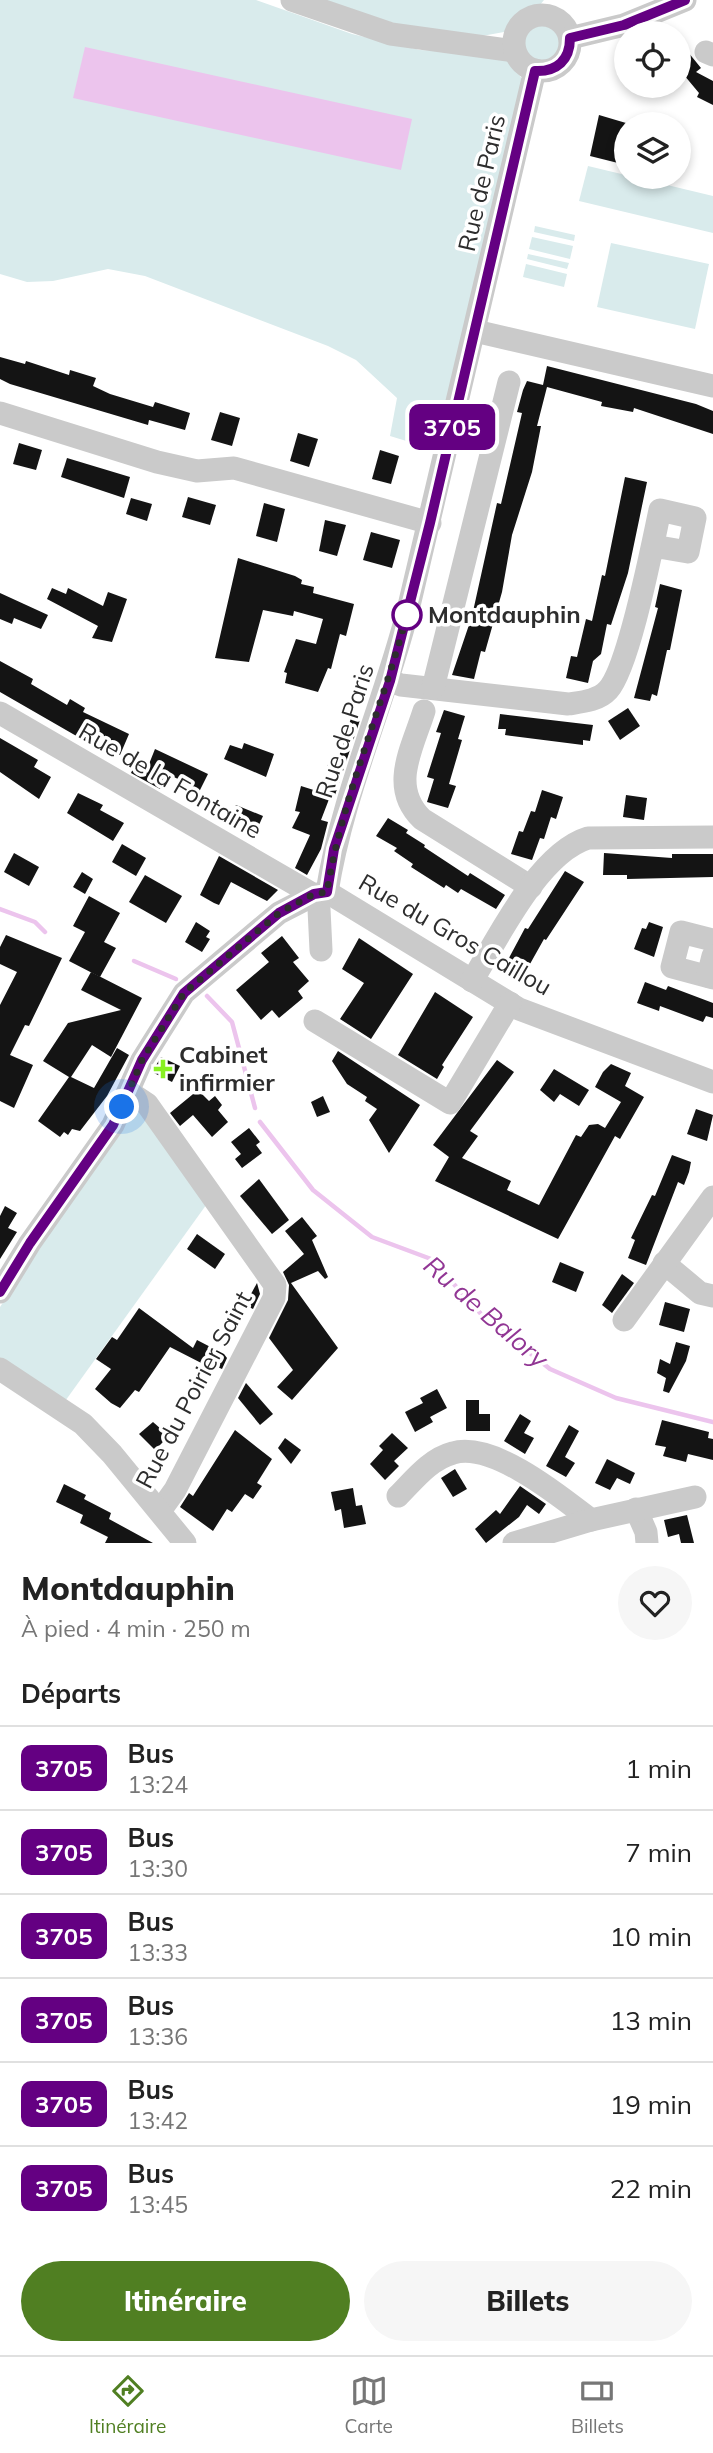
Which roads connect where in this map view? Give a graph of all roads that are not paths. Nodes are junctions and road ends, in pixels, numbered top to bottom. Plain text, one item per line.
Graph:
1 (292, 0) edge
2 (685, 0) edge
3 (551, 8) edge
4 (570, 38) junction
5 (514, 51) junction
6 (535, 71) junction
7 (475, 331) junction
8 (509, 382) dead end
9 (713, 386) edge
10 (0, 413) edge
11 (430, 523) junction
12 (653, 546) dead end
13 (390, 681) junction
14 (433, 688) junction
15 (425, 711) dead end
16 (0, 713) edge
17 (713, 837) edge
18 (531, 887) junction
19 (320, 898) junction
20 (713, 940) edge
21 (321, 950) dead end
22 (711, 970) edge
23 (472, 981) junction
24 (510, 1003) junction
25 (315, 1021) dead end
26 (713, 1082) edge
27 (128, 1092) junction
28 (713, 1197) edge
29 (664, 1263) junction
30 (0, 1292) edge
31 (713, 1296) edge
32 (624, 1320) dead end
33 (0, 1370) edge
34 (398, 1496) dead end
35 (695, 1497) dead end
36 (636, 1509) junction
37 (160, 1511) junction
38 (591, 1520) junction
39 (185, 1543) edge
40 (514, 1543) edge
41 (647, 1543) edge

1 - 5 street
2 - 4 street
3 - 4 street
3 - 5 street
4 - 6 street
5 - 6 street
6 - 7 street, Rue de Paris
7 - 9 street
7 - 11 street, Rue de Paris
8 - 14 street
10 - 11 street
11 - 13 street, Rue de Paris
12 - 14 street
13 - 14 street
13 - 19 street, Rue de Paris
15 - 18 street
16 - 19 street, Rue de la Fontaine
17 - 18 street
18 - 23 street
19 - 21 street, Rue de Paris
19 - 23 street, Rue du Gros Caillou
19 - 27 street
20 - 22 street
23 - 24 street, Rue du Gros Caillou
24 - 25 street
24 - 26 street, Rue du Gros Caillou
27 - 30 street
27 - 37 street, Rue du Poirier Saint
28 - 29 street
29 - 31 street
29 - 32 street
33 - 37 street
34 - 38 street
35 - 36 street
36 - 38 street
36 - 41 street
37 - 39 street
38 - 40 street

